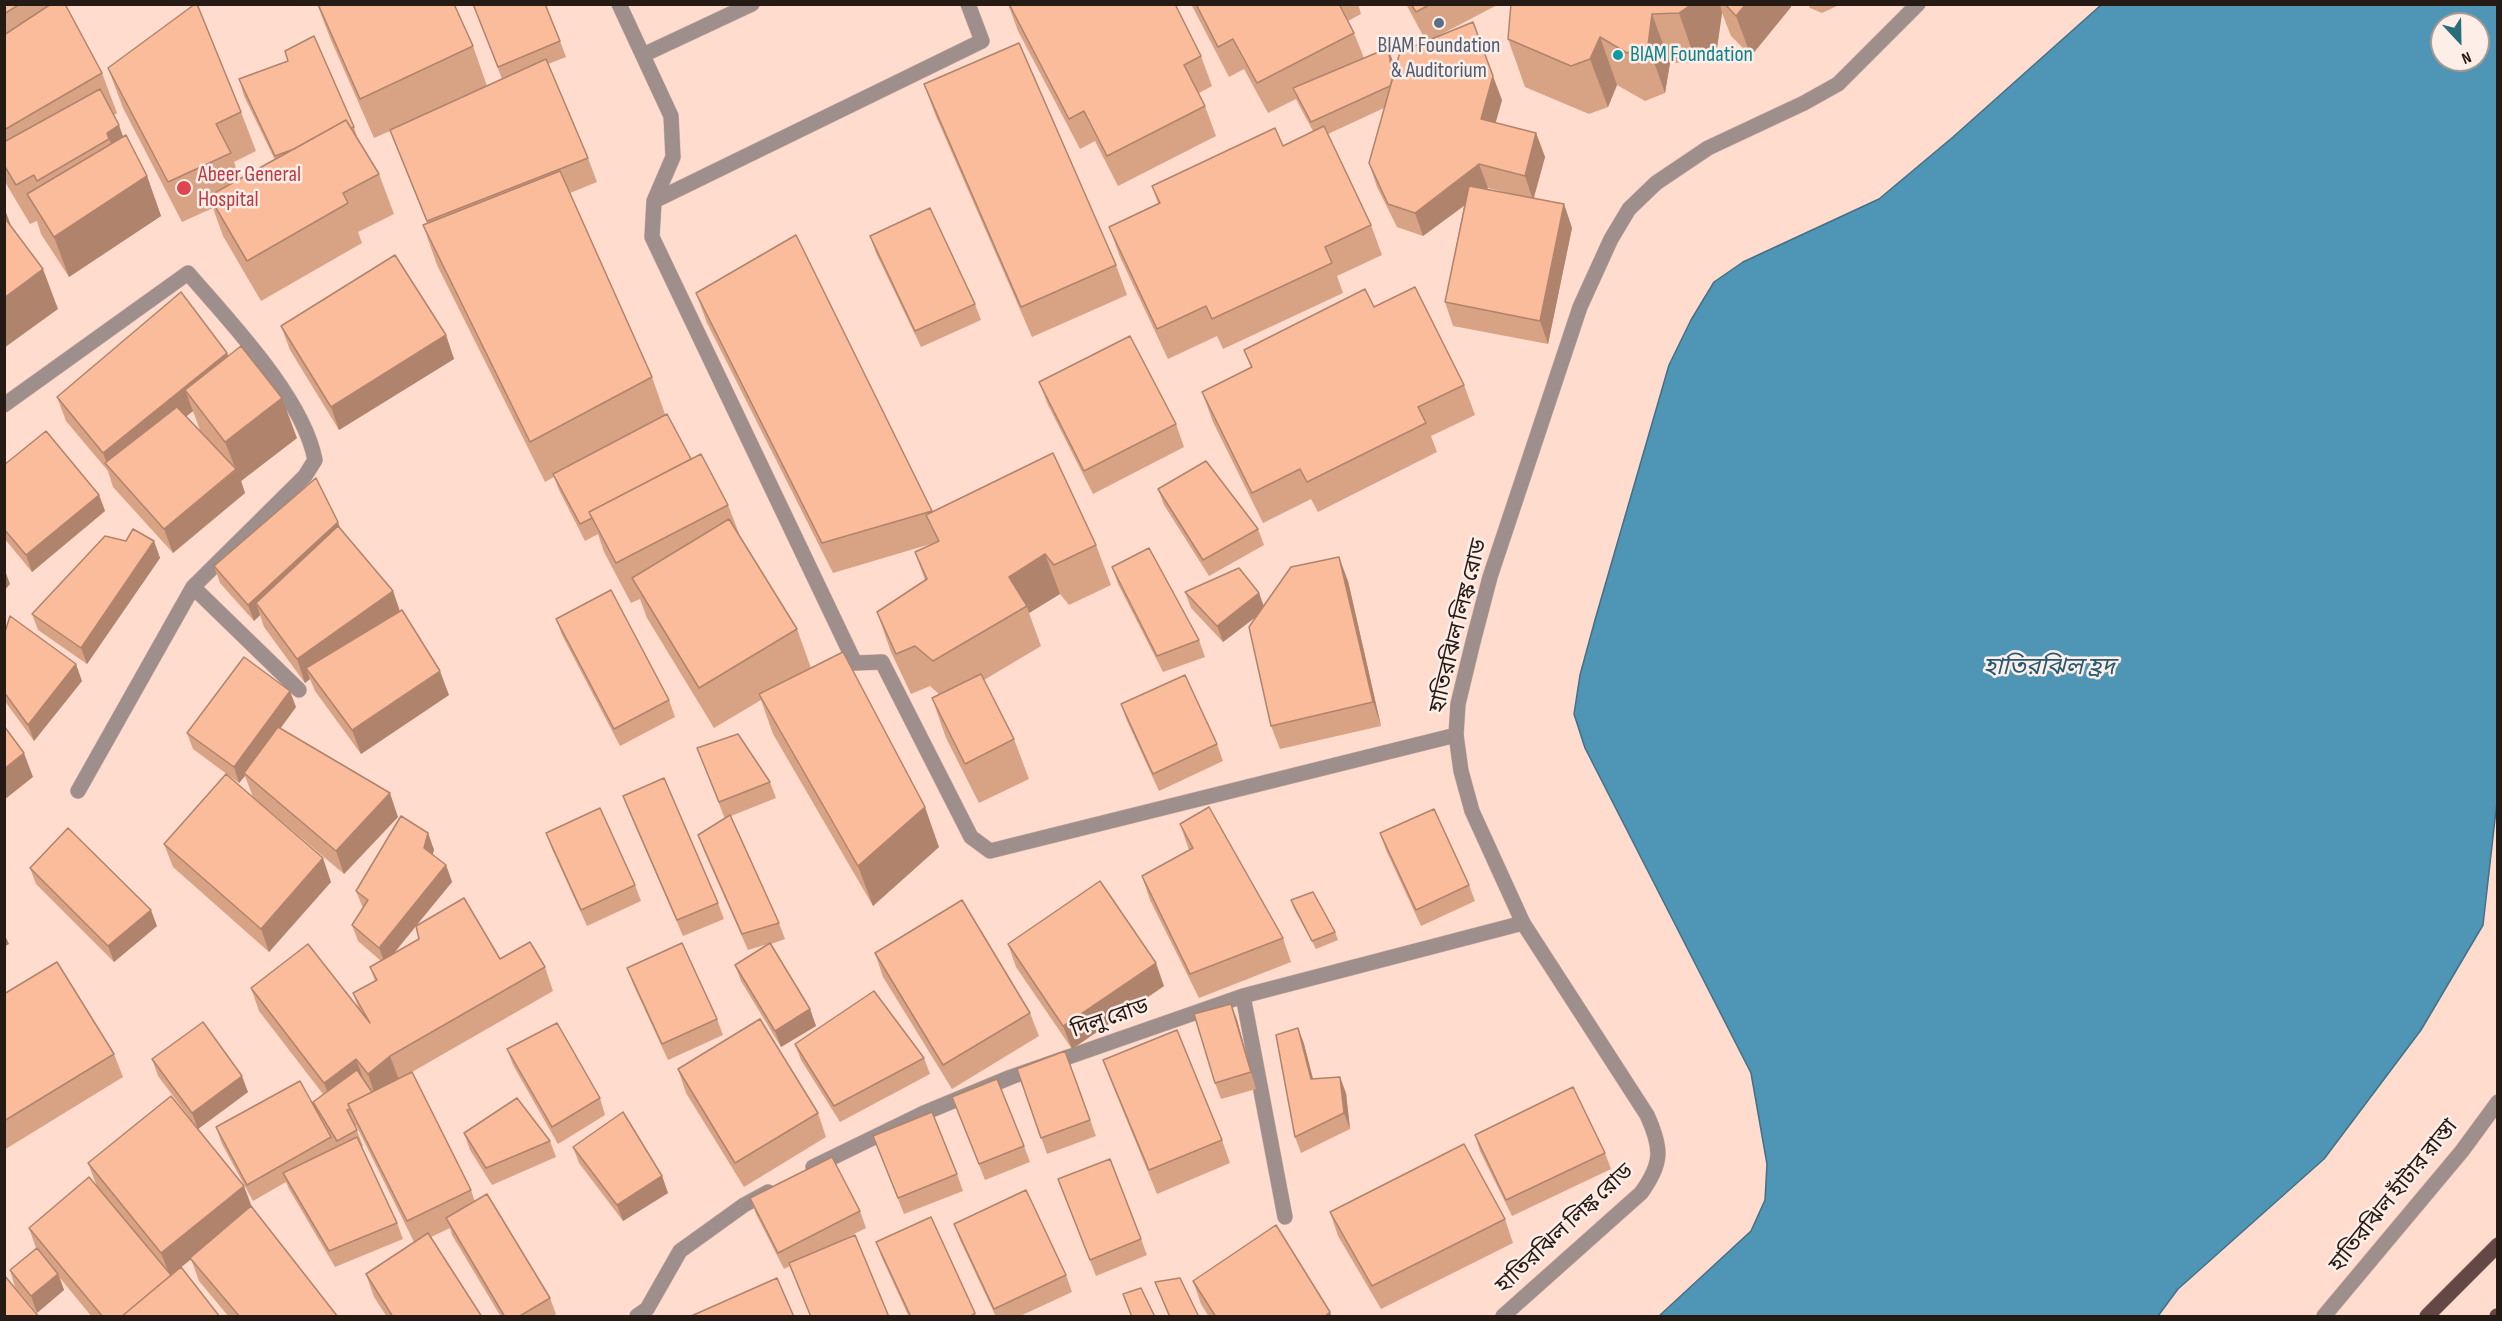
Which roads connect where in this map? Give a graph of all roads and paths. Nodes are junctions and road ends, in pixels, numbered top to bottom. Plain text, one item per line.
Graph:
1 (619, 4) edge
2 (753, 4) edge
3 (968, 4) edge
4 (1918, 4) edge
5 (643, 54) junction
6 (654, 201) junction
7 (4, 405) edge
8 (193, 587) junction
9 (299, 690) dead end
10 (1456, 735) junction
11 (78, 791) dead end
12 (1523, 923) junction
13 (1243, 996) junction
14 (2498, 1102) edge
15 (804, 1172) edge
16 (784, 1183) edge
17 (1285, 1217) dead end
18 (2498, 1245) edge
19 (637, 1317) edge
20 (1503, 1317) edge
21 (2324, 1317) edge
22 (2427, 1317) edge

1 - 5 street
2 - 5 street
3 - 6 street
4 - 10 street, হাতিরঝিল লিঙ্ক রোড
5 - 6 street
6 - 10 street
7 - 8 street
8 - 9 street
8 - 11 street
10 - 12 street, হাতিরঝিল লিঙ্ক রোড
12 - 13 street, দিলু রোড
12 - 20 street, হাতিরঝিল লিঙ্ক রোড
13 - 15 street, দিলু রোড
13 - 17 street
14 - 21 street, হাতিরঝিল হাঁটার রাস্তা
16 - 19 street
18 - 22 main road

